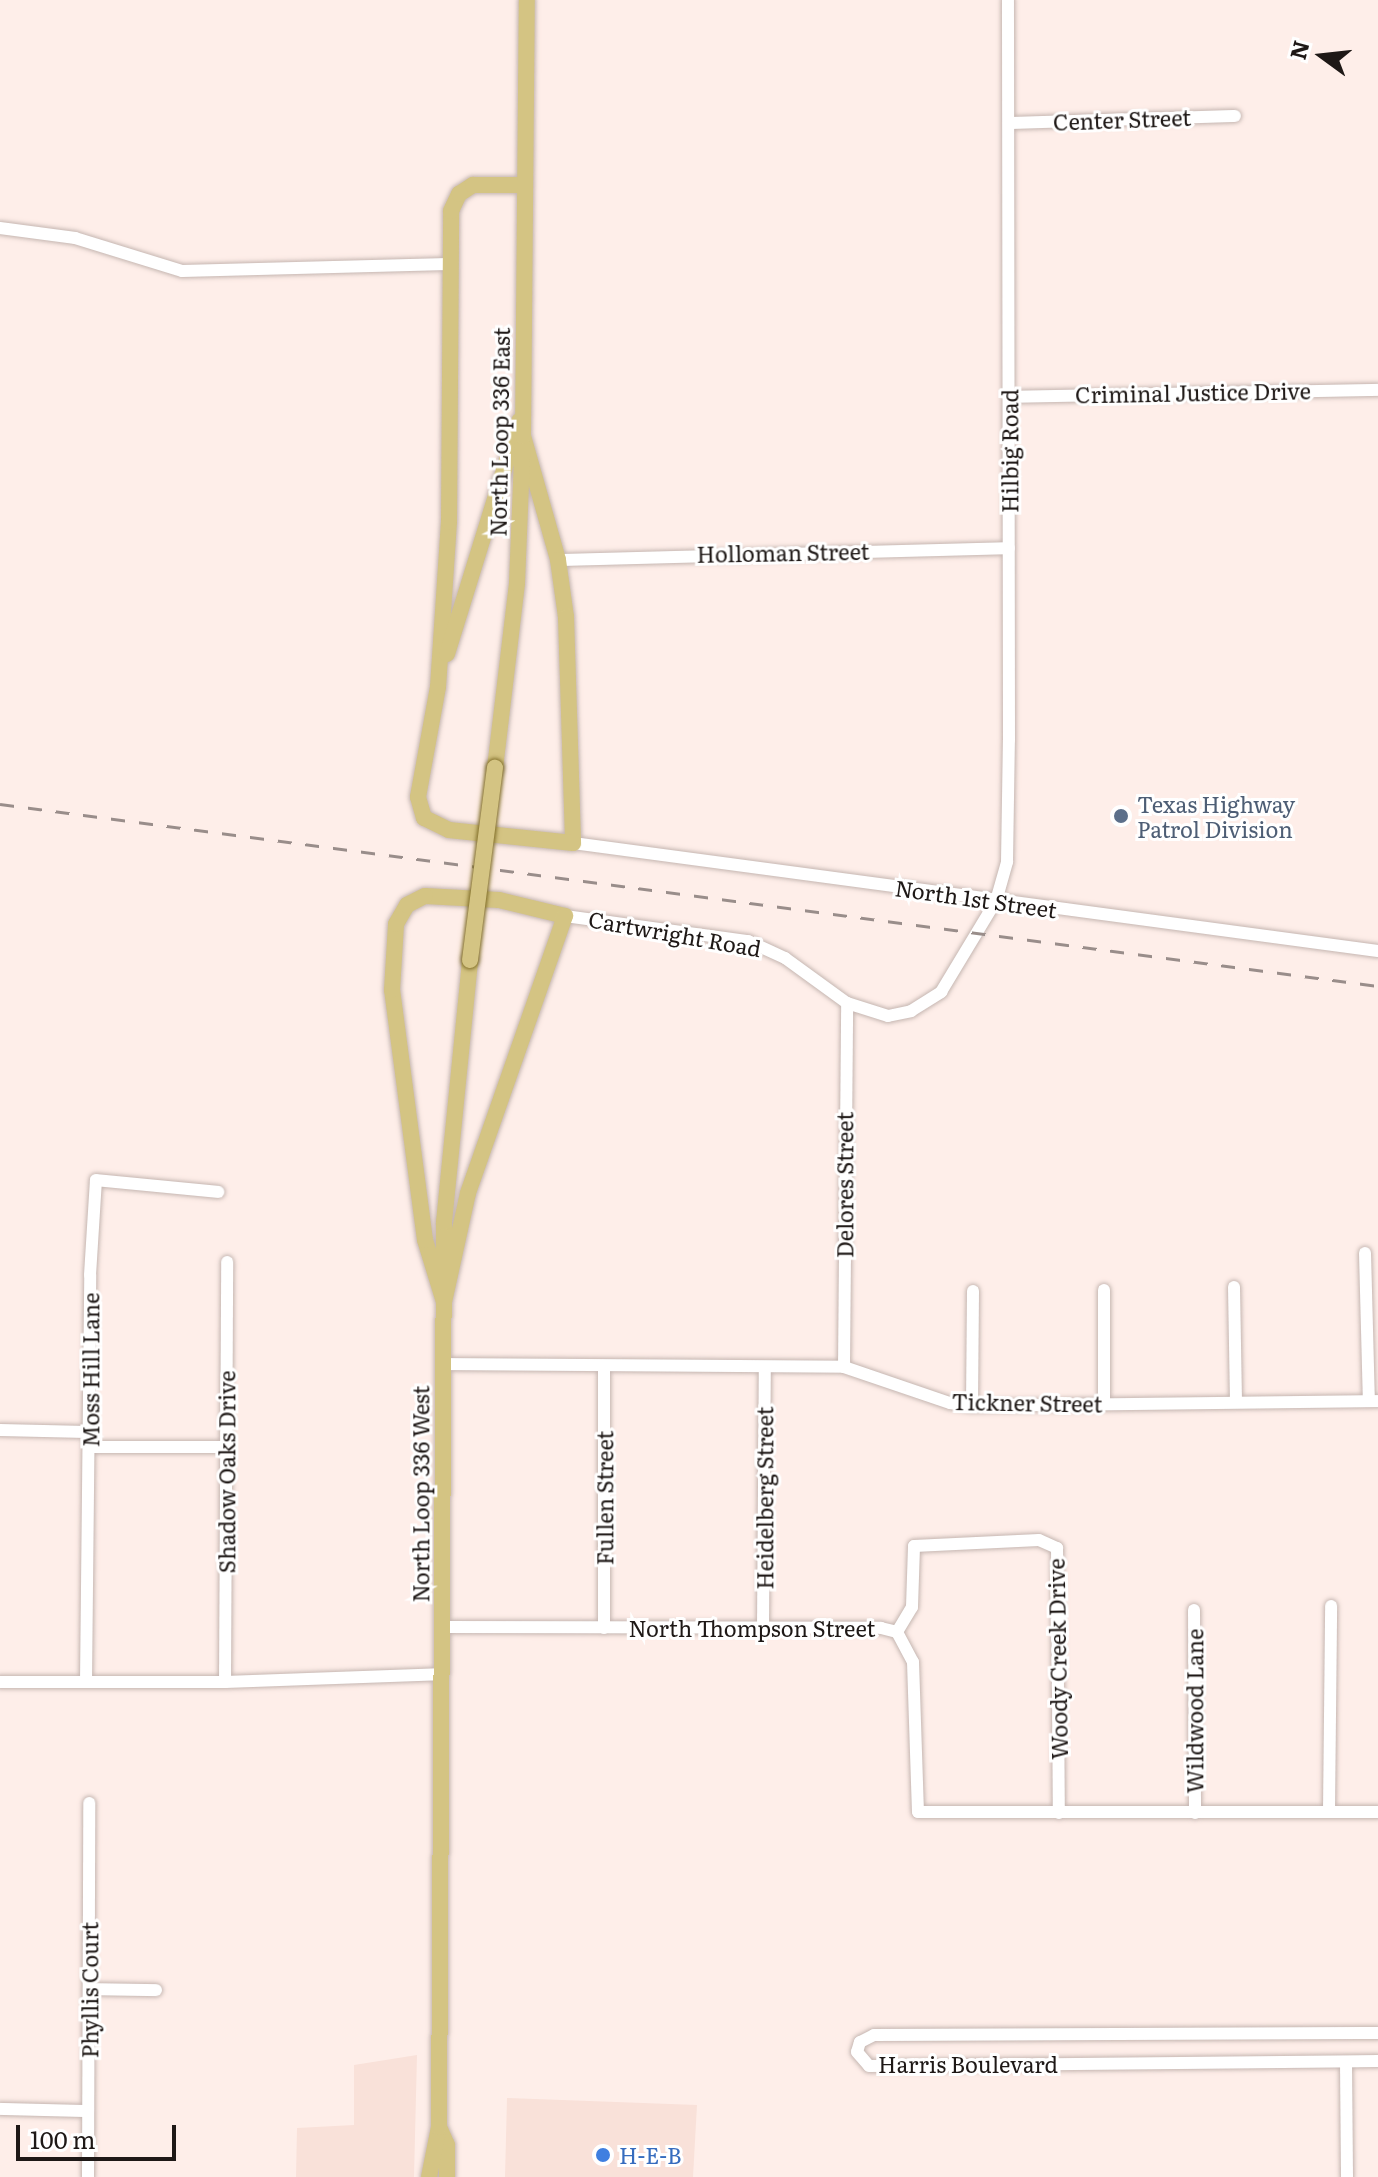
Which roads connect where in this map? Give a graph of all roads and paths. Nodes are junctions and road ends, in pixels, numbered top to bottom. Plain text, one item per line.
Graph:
1 (527, 0) edge
2 (1008, 0) edge
3 (1235, 116) dead end
4 (1009, 123) junction
5 (525, 185) junction
6 (0, 228) edge
7 (448, 264) junction
8 (1378, 390) edge
9 (1009, 397) junction
10 (523, 412) junction
11 (523, 436) junction
12 (1009, 548) junction
13 (558, 560) junction
14 (438, 687) junction
15 (573, 843) junction
16 (483, 863) joint
17 (996, 901) junction
18 (565, 916) junction
19 (1378, 951) edge
20 (847, 1003) junction
21 (218, 1192) dead end
22 (1365, 1253) dead end
23 (227, 1262) dead end
24 (1234, 1287) dead end
25 (1104, 1290) dead end
26 (973, 1291) dead end
27 (444, 1302) junction
28 (442, 1364) junction
29 (844, 1367) junction
30 (765, 1368) junction
31 (604, 1369) junction
32 (1374, 1401) edge
33 (1236, 1402) junction
34 (1104, 1404) junction
35 (972, 1406) junction
36 (0, 1430) edge
37 (87, 1432) junction
38 (90, 1447) junction
39 (226, 1447) junction
40 (1331, 1606) dead end
41 (1194, 1610) dead end
42 (441, 1627) junction
43 (604, 1628) junction
44 (763, 1628) junction
45 (897, 1632) junction
46 (439, 1674) junction
47 (0, 1682) edge
48 (86, 1682) junction
49 (225, 1682) junction
50 (89, 1803) dead end
51 (1329, 1811) junction
52 (1378, 1812) edge
53 (1059, 1813) junction
54 (1195, 1813) junction
55 (89, 1989) junction
56 (156, 1990) dead end
57 (1378, 2033) edge
58 (1378, 2061) edge
59 (1346, 2062) junction
60 (0, 2109) edge
61 (88, 2111) junction
62 (439, 2127) junction
63 (88, 2177) edge
64 (429, 2177) edge
65 (447, 2177) edge
66 (1347, 2177) edge

1 - 5 main road, North Loop 336 East
2 - 4 street, Hilbig Road
3 - 4 street, Center Street
4 - 9 street, Hilbig Road
5 - 7 main road
5 - 10 main road, North Loop 336 East
6 - 7 street
7 - 14 main road
8 - 9 street, Criminal Justice Drive
9 - 12 street, Hilbig Road
10 - 11 main road, North Loop 336 East
10 - 14 main road
11 - 13 main road
11 - 16 main road, North Loop 336 East, bridge
12 - 13 street, Holloman Street
12 - 17 street, Hilbig Road
13 - 15 main road
14 - 15 main road
15 - 17 street, North 1st Street
16 - 27 main road, North Loop 336 West, bridge
17 - 19 street, North 1st Street
17 - 20 street, Cartwright Road
18 - 20 street, Cartwright Road
18 - 27 main road
18 - 27 main road
20 - 29 street, Delores Street
21 - 37 street, Moss Hill Lane
22 - 32 street
23 - 39 street, Shadow Oaks Drive
24 - 33 street
25 - 34 street
26 - 35 street
27 - 28 main road, North Loop 336 West
28 - 31 street, Tickner Street
28 - 42 main road, North Loop 336 West
29 - 30 street, Tickner Street
29 - 35 street, Tickner Street
30 - 31 street, Tickner Street
30 - 44 street, Heidelberg Street
31 - 43 street, Fullen Street
32 - 33 street, Tickner Street
33 - 34 street, Tickner Street
34 - 35 street, Tickner Street
36 - 37 street
37 - 38 street, Moss Hill Lane
38 - 39 street
38 - 48 street, Moss Hill Lane
39 - 49 street, Shadow Oaks Drive
40 - 51 street
41 - 54 street, Wildwood Lane
42 - 43 street, North Thompson Street
42 - 46 main road, North Loop 336 West
43 - 44 street, North Thompson Street
44 - 45 street, North Thompson Street
45 - 53 street, North Thompson Street
45 - 53 street, Woody Creek Drive
46 - 49 street
46 - 62 main road, North Loop 336 West
47 - 48 street
48 - 49 street
50 - 55 street, Phyllis Court
51 - 52 street, North Thompson Street
51 - 54 street, North Thompson Street
53 - 54 street, North Thompson Street
55 - 56 street
55 - 61 street, Phyllis Court
57 - 59 street, Harris Boulevard
58 - 59 street, Harris Boulevard
59 - 66 street
60 - 61 street
61 - 63 street, Phyllis Court
62 - 64 main road, North Loop 336 West
62 - 65 main road, North Loop 336 West

